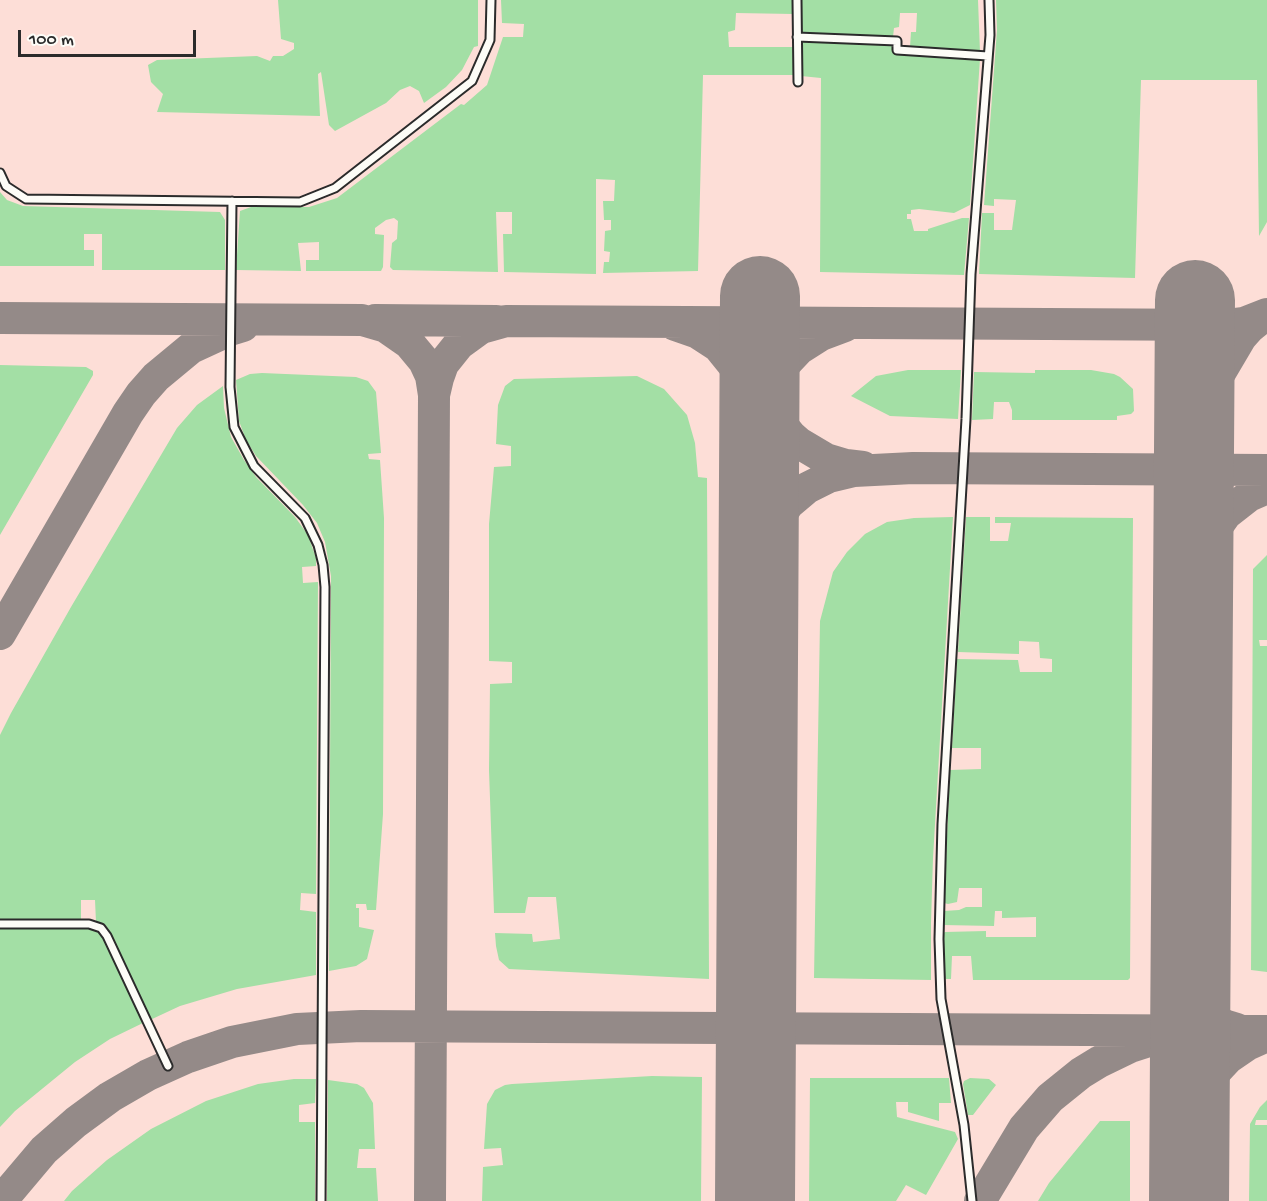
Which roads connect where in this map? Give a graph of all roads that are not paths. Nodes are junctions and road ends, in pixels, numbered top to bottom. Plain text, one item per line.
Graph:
1 (491, 0) edge
2 (797, 0) edge
3 (988, 0) edge
4 (797, 37) junction
5 (988, 56) junction
6 (798, 82) dead end
7 (0, 173) edge
8 (232, 201) junction
9 (0, 924) edge
10 (168, 1066) dead end
11 (321, 1201) edge
12 (972, 1201) edge

1 - 8 lane
2 - 4 lane
3 - 5 lane
4 - 5 lane
4 - 6 lane
5 - 12 lane
7 - 8 lane
8 - 11 lane
9 - 10 lane

